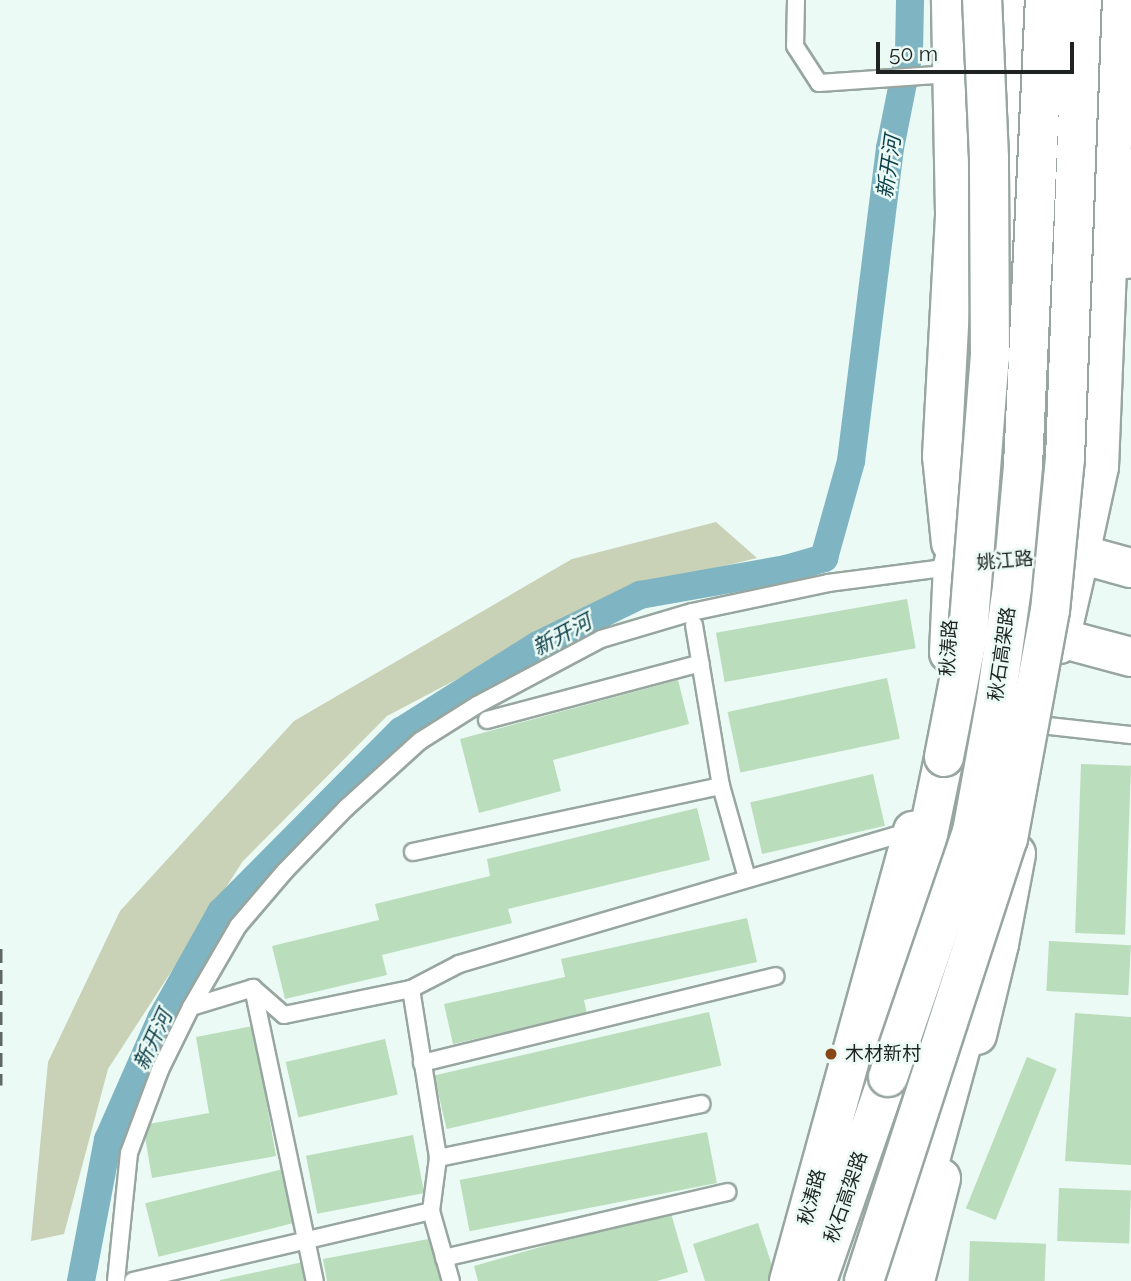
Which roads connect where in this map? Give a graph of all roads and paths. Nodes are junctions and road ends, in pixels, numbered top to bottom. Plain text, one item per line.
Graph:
1 (796, 0) edge
2 (951, 0) edge
3 (982, 0) edge
4 (1004, 0) edge
5 (1025, 0) edge
6 (1045, 0) edge
7 (1082, 0) edge
8 (1100, 0) edge
9 (1118, 0) edge
10 (944, 75) junction
11 (1131, 168) edge
12 (955, 213) junction
13 (1080, 554) junction
14 (953, 566) junction
15 (1131, 568) edge
16 (694, 625) dead end
17 (1060, 638) junction
18 (1131, 657) edge
19 (701, 663) junction
20 (487, 720) dead end
21 (1040, 725) junction
22 (1131, 735) edge
23 (721, 786) junction
24 (913, 830) junction
25 (1020, 831) junction
26 (413, 852) dead end
27 (747, 878) junction
28 (775, 976) dead end
29 (253, 988) junction
30 (411, 989) junction
31 (191, 1007) junction
32 (422, 1063) junction
33 (888, 1077) junction
34 (702, 1104) dead end
35 (438, 1158) junction
36 (727, 1192) dead end
37 (431, 1211) junction
38 (306, 1240) junction
39 (444, 1258) junction
40 (116, 1281) edge
41 (133, 1281) edge
42 (315, 1281) edge
43 (451, 1281) edge
44 (789, 1281) edge
45 (817, 1281) edge
46 (864, 1281) edge
47 (889, 1281) edge
48 (915, 1281) edge

1 - 10 lane
2 - 10 main road
3 - 33 main road, bridge
4 - 12 main road
5 - 14 main road, 秋涛路
6 - 33 main road, 秋石高架路, bridge
7 - 46 main road, 秋石高架路, bridge
8 - 13 main road
9 - 13 main road
10 - 12 main road
11 - 13 main road
12 - 14 main road
13 - 14 main road, 姚江路
13 - 15 main road, 姚江路
13 - 17 main road
14 - 17 main road, 姚江路
14 - 24 main road, 秋涛路
14 - 31 lane
16 - 19 lane
17 - 18 main road, 姚江路
17 - 21 main road
19 - 20 lane
19 - 23 lane
21 - 22 lane
21 - 25 main road
23 - 26 lane
23 - 27 lane
24 - 27 lane
24 - 44 main road, 秋涛路
25 - 47 main road
25 - 48 main road
27 - 30 lane
28 - 32 lane
29 - 30 lane
29 - 31 lane
29 - 38 lane
30 - 32 lane
31 - 40 lane
32 - 35 lane
33 - 45 main road, 秋石高架路
34 - 35 lane
35 - 37 lane
36 - 39 lane
37 - 38 lane
37 - 39 lane
38 - 41 lane
38 - 42 lane
39 - 43 lane

